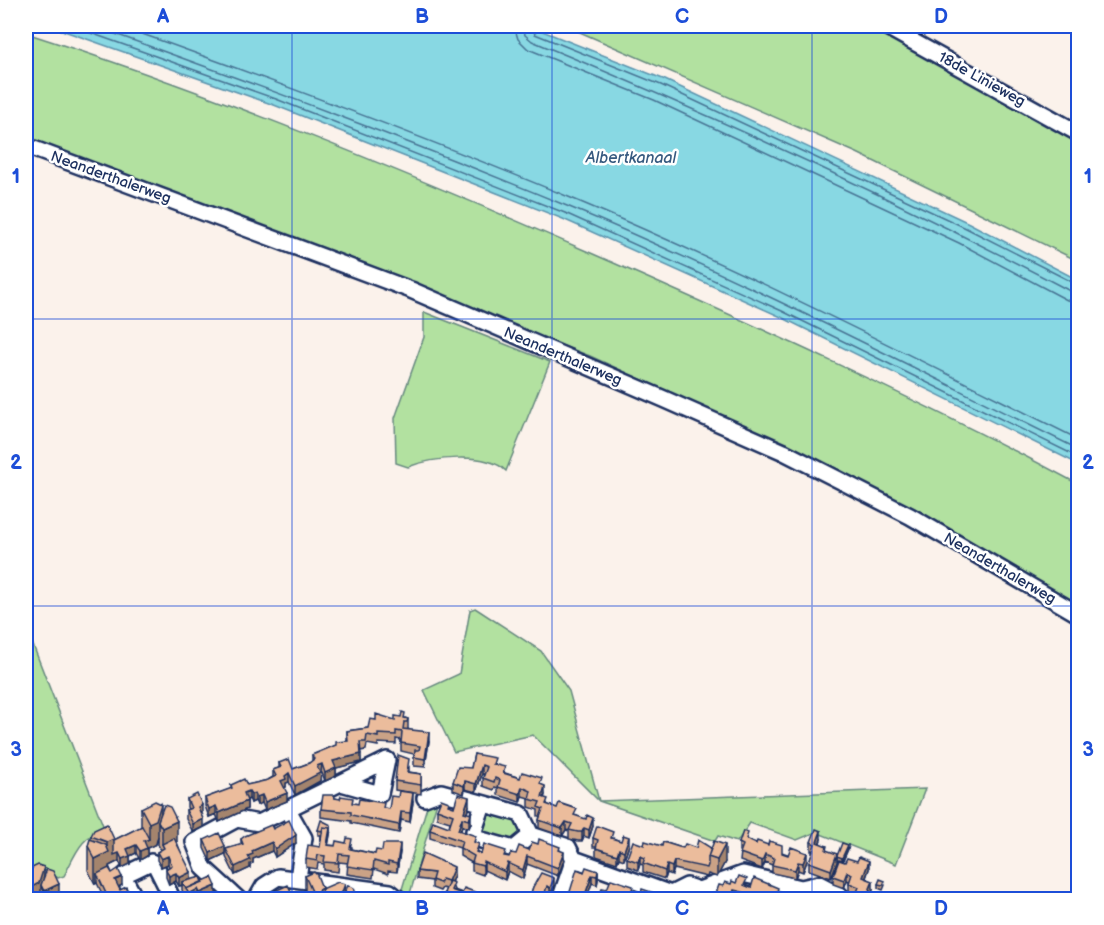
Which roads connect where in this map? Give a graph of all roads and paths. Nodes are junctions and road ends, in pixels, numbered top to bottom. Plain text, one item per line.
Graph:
1 (885, 26) edge
2 (1078, 132) edge
3 (26, 146) edge
4 (1078, 614) edge
5 (341, 783) dead end
6 (425, 798) dead end
7 (483, 804) junction
8 (287, 808) junction
9 (531, 835) junction
10 (574, 859) junction
11 (298, 878) junction
12 (799, 894) edge
13 (700, 895) edge
14 (136, 900) edge
15 (173, 900) edge
16 (239, 900) edge
17 (256, 900) edge
18 (400, 900) edge
19 (560, 900) edge
20 (838, 900) edge

1 - 2 street, 18de Linieweg
3 - 4 street, Neanderthalerweg
5 - 8 street
6 - 7 street
7 - 9 street
7 - 9 street
8 - 11 street
8 - 16 street
9 - 10 street
10 - 13 street
10 - 19 street
11 - 17 street
11 - 18 street
12 - 13 street
12 - 20 street
14 - 15 street

